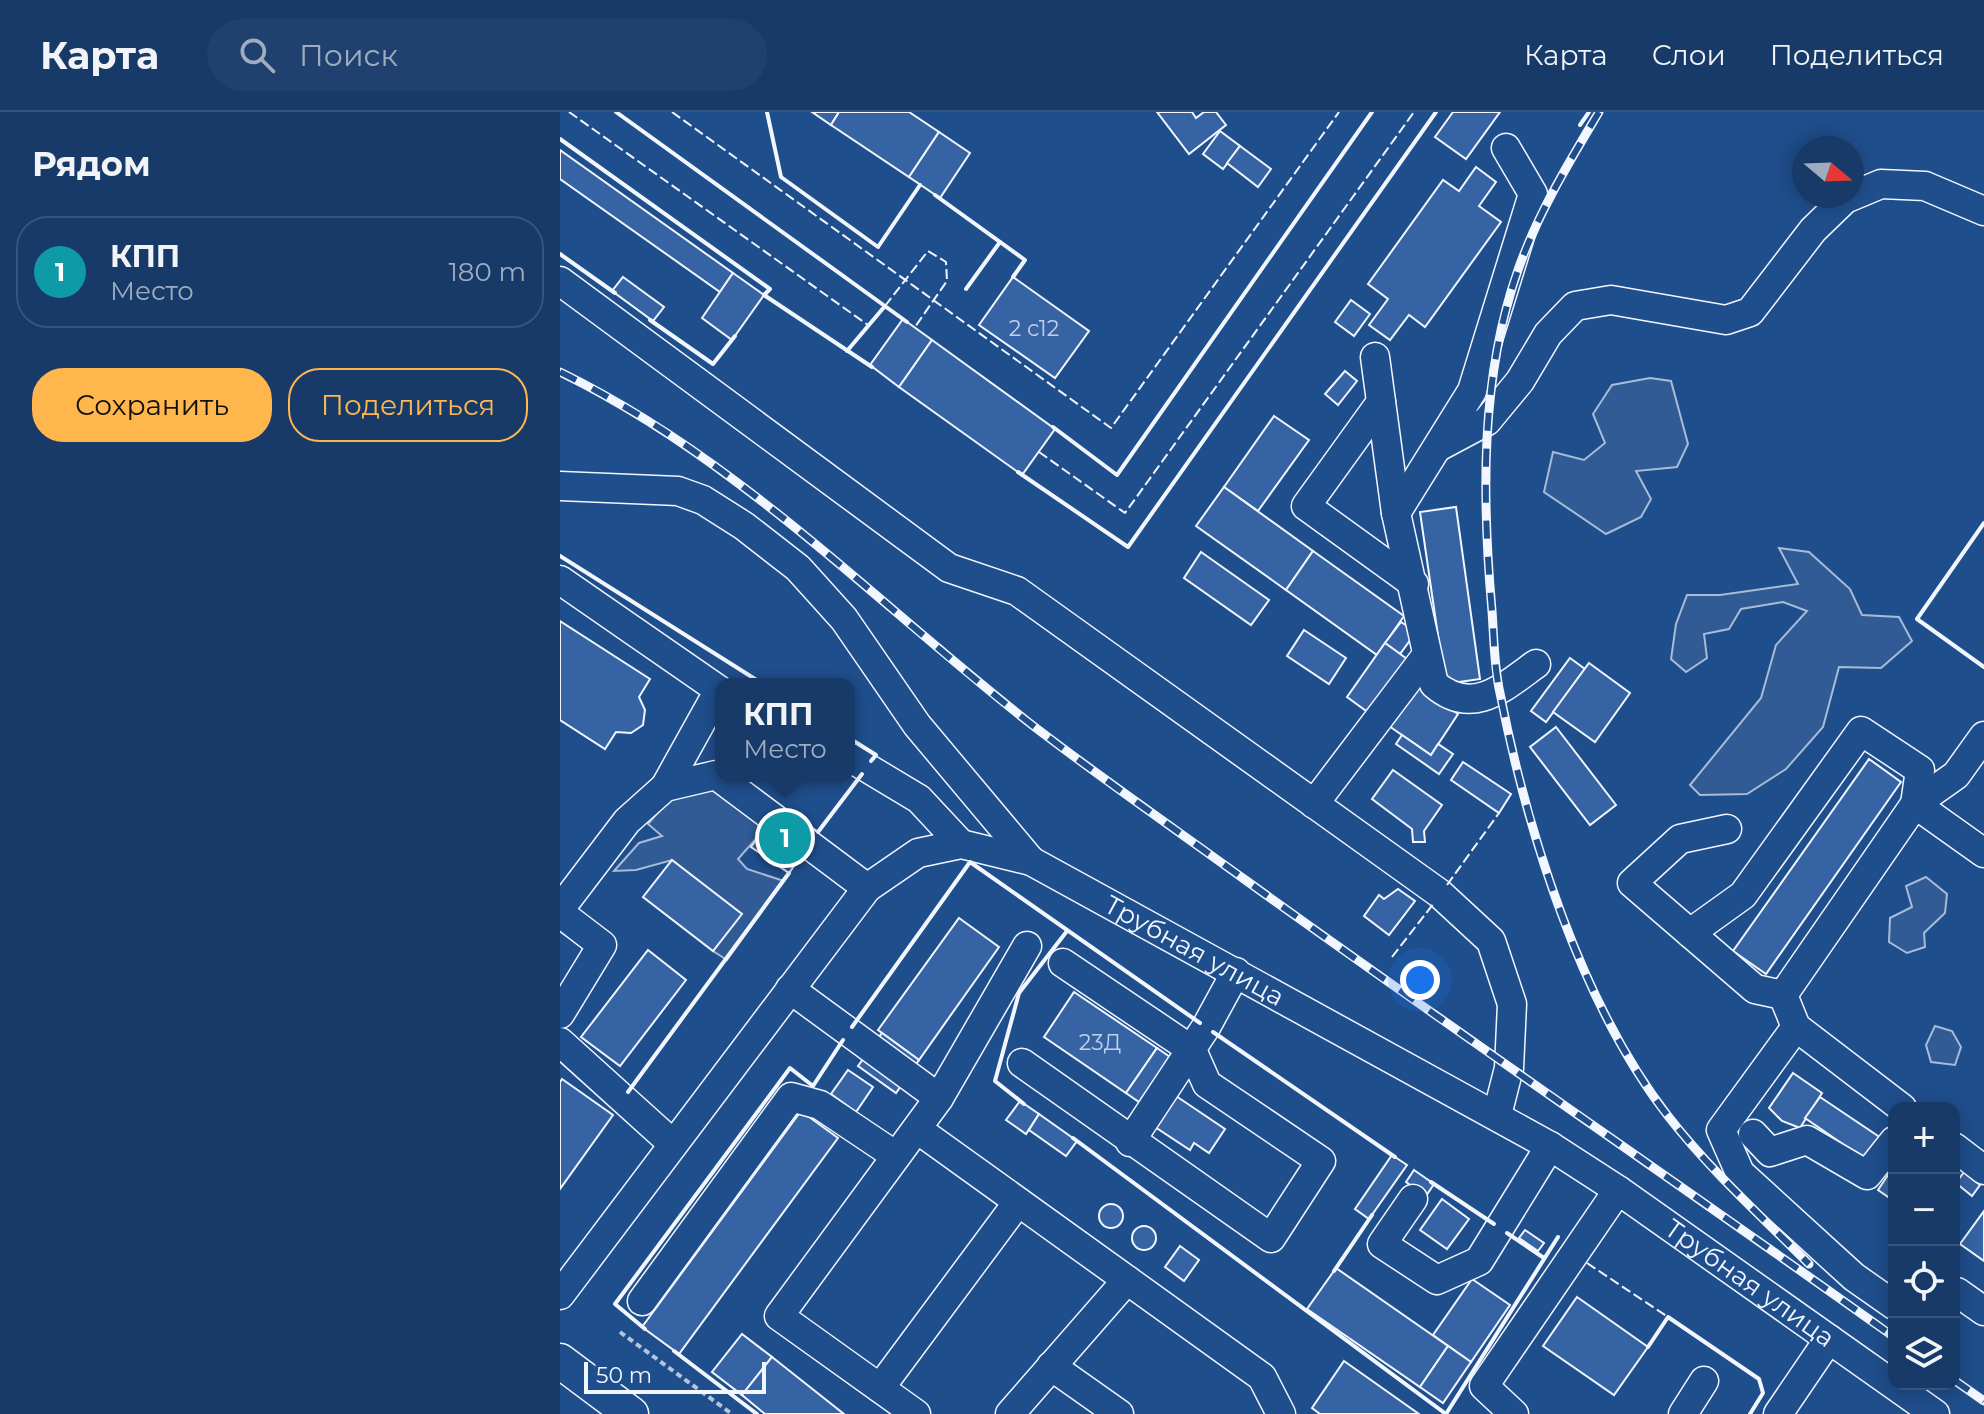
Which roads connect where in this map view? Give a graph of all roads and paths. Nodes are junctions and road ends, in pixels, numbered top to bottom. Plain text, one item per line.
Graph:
1 (1506, 148) dead end
2 (1984, 211) edge
3 (560, 281) edge
4 (1375, 357) dead end
5 (1381, 402) junction
6 (1440, 446) junction
7 (560, 486) edge
8 (1396, 513) junction
9 (560, 580) edge
10 (1414, 584) junction
11 (1426, 656) junction
12 (1536, 664) dead end
13 (715, 687) edge
14 (715, 697) edge
15 (1984, 736) edge
16 (855, 761) edge
17 (715, 775) edge
18 (725, 782) edge
19 (665, 787) junction
20 (1314, 804) junction
21 (1915, 804) junction
22 (1727, 829) dead end
23 (961, 844) junction
24 (1984, 853) edge
25 (1031, 861) junction
26 (867, 888) junction
27 (560, 911) edge
28 (1690, 933) junction
29 (1027, 946) dead end
30 (1063, 963) dead end
31 (1236, 972) junction
32 (790, 989) junction
33 (1783, 995) junction
34 (560, 1014) edge
35 (1796, 1027) junction
36 (560, 1042) edge
37 (1192, 1050) junction
38 (1022, 1063) dead end
39 (939, 1098) junction
40 (1894, 1102) edge
41 (1497, 1115) junction
42 (917, 1129) junction
43 (1753, 1134) dead end
44 (1130, 1142) junction
45 (673, 1144) junction
46 (1550, 1146) junction
47 (1888, 1149) edge
48 (896, 1156) junction
49 (1618, 1190) junction
50 (1413, 1199) dead end
51 (1018, 1202) junction
52 (1127, 1280) junction
53 (1960, 1291) edge
54 (560, 1295) edge
55 (642, 1301) dead end
56 (1888, 1301) edge
57 (1984, 1311) edge
58 (620, 1332) dead end
59 (1829, 1339) junction
60 (560, 1361) edge
61 (1051, 1366) junction
62 (1704, 1381) dead end
63 (880, 1388) junction
64 (631, 1414) edge
65 (732, 1414) edge
66 (916, 1414) edge
67 (1010, 1414) edge
68 (1119, 1414) edge
69 (1281, 1414) edge
70 (1514, 1414) edge
71 (1683, 1414) edge
72 (1778, 1414) edge
73 (1935, 1414) edge

1 - 6 street
2 - 6 street
3 - 20 street
4 - 5 street
5 - 8 street
5 - 10 street
6 - 8 street
7 - 25 street
8 - 10 street
9 - 13 street
10 - 11 street
11 - 12 street
11 - 20 street
14 - 19 street
15 - 21 street
16 - 23 street
17 - 19 street
18 - 26 street
19 - 27 street
20 - 41 street
21 - 24 street
21 - 28 street
21 - 33 street
22 - 28 street
23 - 25 street, Трубная улица
23 - 26 street, Трубная улица
25 - 31 street, Трубная улица
26 - 32 street, Трубная улица
27 - 34 street
28 - 33 street
29 - 39 street
30 - 37 street
31 - 37 street
31 - 41 street, Трубная улица
32 - 39 street
32 - 45 street, Трубная улица
33 - 35 street
35 - 40 street
35 - 56 street
36 - 45 street
37 - 44 street
37 - 44 street
38 - 44 street
39 - 42 street
41 - 46 street, Трубная улица
42 - 48 street
42 - 51 street
43 - 47 street
45 - 54 street, Трубная улица
46 - 49 street, Трубная улица
46 - 50 street
48 - 55 street
48 - 63 street
49 - 59 street, Трубная улица
49 - 70 street
51 - 52 street
51 - 63 street
52 - 61 street
52 - 69 street
53 - 57 street
58 - 65 path
59 - 72 street
59 - 73 street, Трубная улица
60 - 64 main road
61 - 67 street
61 - 68 street
62 - 71 street
63 - 66 street

